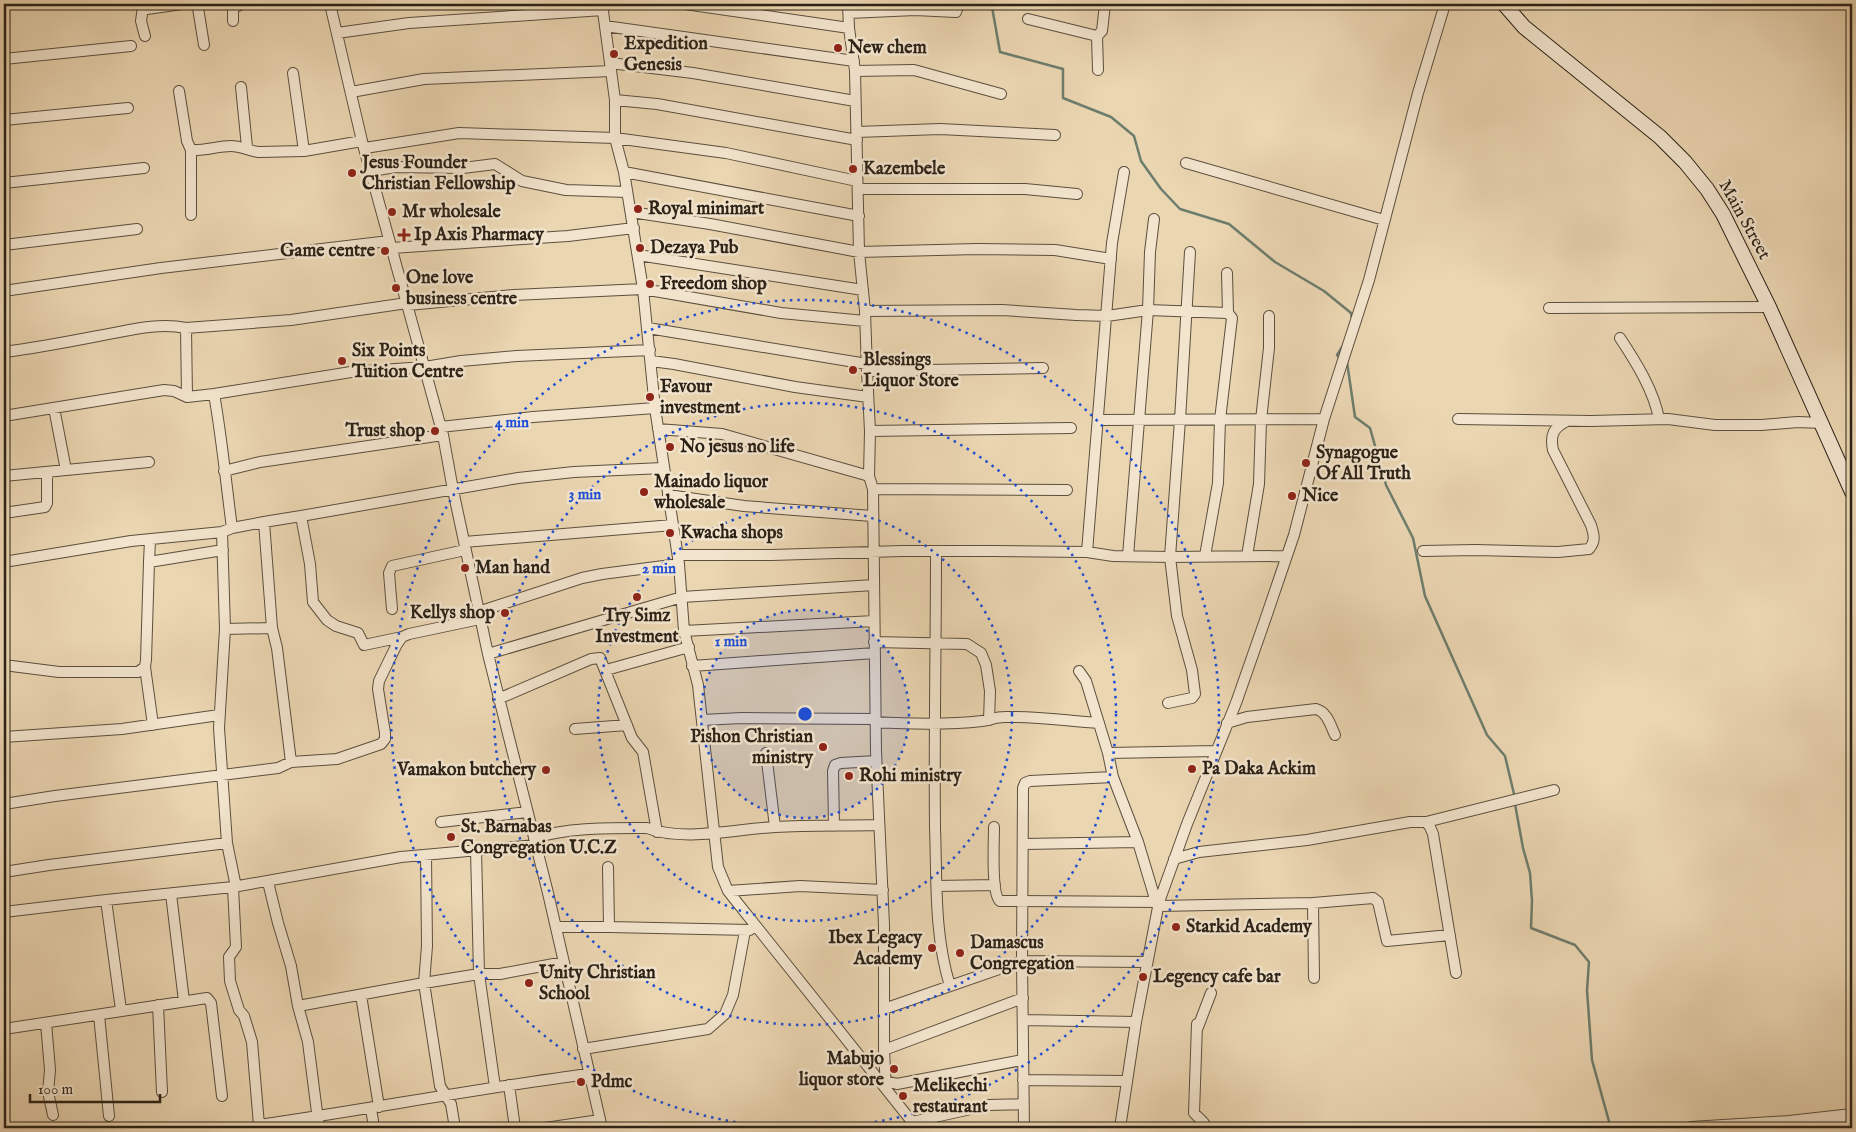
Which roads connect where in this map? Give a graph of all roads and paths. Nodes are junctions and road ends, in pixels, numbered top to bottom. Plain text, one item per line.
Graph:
1 (182, 4) edge
2 (195, 4) edge
3 (242, 4) edge
4 (330, 4) edge
5 (685, 4) edge
6 (959, 4) edge
7 (1105, 4) edge
8 (1445, 4) edge
9 (1504, 4) edge
10 (143, 5) edge
11 (602, 7) edge
12 (848, 8) edge
13 (1028, 19) dead end
14 (233, 21) dead end
15 (605, 26) junction
16 (849, 28) junction
17 (337, 33) junction
18 (144, 36) dead end
19 (1096, 36) junction
20 (204, 45) dead end
21 (131, 46) dead end
22 (4, 59) edge
23 (854, 66) junction
24 (610, 67) junction
25 (1098, 70) dead end
26 (293, 73) dead end
27 (241, 87) dead end
28 (179, 91) dead end
29 (351, 92) junction
30 (1001, 94) dead end
31 (615, 100) junction
32 (856, 101) junction
33 (128, 108) dead end
34 (4, 120) edge
35 (1054, 134) dead end
36 (857, 136) junction
37 (615, 138) junction
38 (364, 145) junction
39 (247, 147) junction
40 (190, 150) junction
41 (304, 151) junction
42 (1186, 163) dead end
43 (144, 168) dead end
44 (371, 171) junction
45 (624, 172) junction
46 (1124, 172) dead end
47 (4, 183) edge
48 (858, 185) junction
49 (627, 192) junction
50 (1077, 194) dead end
51 (631, 212) junction
52 (191, 215) dead end
53 (859, 216) junction
54 (1154, 219) dead end
55 (1384, 220) junction
56 (634, 228) junction
57 (137, 230) dead end
58 (391, 244) junction
59 (4, 245) edge
60 (859, 252) junction
61 (1190, 252) dead end
62 (638, 255) junction
63 (1111, 259) junction
64 (1227, 273) dead end
65 (643, 289) junction
66 (863, 290) junction
67 (4, 291) edge
68 (407, 304) junction
69 (1769, 307) junction
70 (1549, 308) dead end
71 (1148, 310) junction
72 (1187, 310) junction
73 (1228, 313) junction
74 (865, 316) junction
75 (1107, 316) junction
76 (1269, 316) dead end
77 (186, 328) junction
78 (648, 328) junction
79 (1620, 338) dead end
80 (650, 350) junction
81 (4, 352) edge
82 (651, 361) junction
83 (425, 367) junction
84 (867, 368) junction
85 (1043, 368) dead end
86 (214, 394) junction
87 (187, 396) junction
88 (868, 397) junction
89 (54, 408) junction
90 (655, 408) junction
91 (4, 416) edge
92 (1138, 419) junction
93 (1458, 419) dead end
94 (1659, 419) junction
95 (1098, 420) junction
96 (1180, 420) junction
97 (1220, 420) junction
98 (1261, 420) junction
99 (1324, 420) junction
100 (1567, 420) junction
101 (1822, 423) junction
102 (1071, 428) dead end
103 (658, 429) junction
104 (441, 431) junction
105 (870, 432) junction
106 (149, 462) dead end
107 (663, 468) junction
108 (66, 470) junction
109 (224, 471) junction
110 (47, 472) junction
111 (4, 476) edge
112 (869, 476) junction
113 (873, 489) junction
114 (453, 490) junction
115 (1067, 490) dead end
116 (1852, 492) edge
117 (668, 495) junction
118 (4, 513) edge
119 (301, 516) junction
120 (872, 516) junction
121 (264, 522) junction
122 (673, 525) junction
123 (232, 528) junction
124 (222, 532) junction
125 (150, 540) junction
126 (464, 546) junction
127 (223, 550) junction
128 (936, 551) junction
129 (1423, 551) dead end
130 (875, 552) junction
131 (1087, 552) junction
132 (1128, 556) junction
133 (1205, 556) junction
134 (1247, 556) junction
135 (1286, 556) junction
136 (1170, 557) junction
137 (679, 559) junction
138 (4, 562) edge
139 (149, 562) junction
140 (874, 586) junction
141 (682, 597) junction
142 (392, 609) dead end
143 (479, 616) junction
144 (874, 621) junction
145 (272, 628) junction
146 (225, 629) junction
147 (684, 630) junction
148 (402, 637) junction
149 (874, 642) junction
150 (936, 644) junction
151 (689, 648) junction
152 (488, 654) junction
153 (875, 654) junction
154 (4, 665) edge
155 (692, 666) junction
156 (145, 667) junction
157 (606, 670) junction
158 (1079, 671) dead end
159 (498, 699) junction
160 (1168, 703) dead end
161 (219, 715) junction
162 (702, 720) junction
163 (875, 720) junction
164 (989, 720) junction
165 (935, 723) junction
166 (1099, 723) junction
167 (1227, 723) junction
168 (153, 725) junction
169 (627, 725) junction
170 (575, 729) dead end
171 (1335, 735) dead end
172 (4, 737) edge
173 (1215, 751) junction
174 (766, 753) dead end
175 (1108, 753) junction
176 (876, 761) junction
177 (291, 762) junction
178 (223, 774) junction
179 (1113, 777) junction
180 (1554, 790) dead end
181 (4, 804) edge
182 (527, 812) junction
183 (441, 822) dead end
184 (1426, 822) junction
185 (878, 825) junction
186 (834, 826) junction
187 (775, 827) junction
188 (994, 827) dead end
189 (657, 832) junction
190 (713, 832) junction
191 (535, 842) junction
192 (1138, 842) junction
193 (227, 843) junction
194 (1024, 844) junction
195 (476, 850) junction
196 (1182, 852) junction
197 (426, 855) junction
198 (608, 867) dead end
199 (4, 872) edge
200 (268, 882) junction
201 (995, 885) junction
202 (937, 886) junction
203 (234, 887) junction
204 (882, 890) junction
205 (728, 892) junction
206 (171, 894) junction
207 (106, 900) junction
208 (1024, 903) junction
209 (1158, 903) junction
210 (1313, 903) junction
211 (4, 912) edge
212 (609, 927) junction
213 (556, 928) junction
214 (745, 930) junction
215 (758, 930) junction
216 (1450, 935) junction
217 (1022, 961) junction
218 (564, 962) junction
219 (1147, 962) junction
220 (1456, 973) dead end
221 (479, 974) junction
222 (1314, 978) dead end
223 (424, 983) junction
224 (950, 986) junction
225 (1211, 992) dead end
226 (361, 995) junction
227 (1023, 998) junction
228 (184, 1001) junction
229 (158, 1005) junction
230 (298, 1006) junction
231 (884, 1009) junction
232 (121, 1010) junction
233 (99, 1015) junction
234 (1023, 1020) junction
235 (1136, 1022) junction
236 (46, 1023) junction
237 (4, 1029) edge
238 (583, 1048) junction
239 (884, 1050) junction
240 (1022, 1060) junction
241 (589, 1074) junction
242 (1023, 1080) junction
243 (1128, 1081) junction
244 (509, 1085) junction
245 (886, 1085) junction
246 (495, 1087) junction
247 (162, 1092) dead end
248 (446, 1095) junction
249 (222, 1096) dead end
250 (1023, 1104) junction
251 (375, 1108) junction
252 (53, 1115) dead end
253 (1852, 1115) edge
254 (109, 1116) dead end
255 (318, 1117) junction
256 (601, 1124) edge
257 (914, 1125) edge
258 (259, 1127) edge
259 (319, 1128) edge
260 (374, 1128) edge
261 (454, 1128) edge
262 (515, 1128) edge
263 (545, 1128) edge
264 (1024, 1128) edge
265 (1120, 1128) edge
266 (1206, 1128) edge
267 (1690, 1128) edge

1 - 10 street
2 - 20 street
3 - 14 street
4 - 17 street
5 - 16 street
6 - 12 street
7 - 19 street
8 - 55 street
9 - 69 main road, Main Street
10 - 18 street
11 - 15 street
11 - 17 street
12 - 16 street
13 - 19 street
15 - 23 street
15 - 24 street
16 - 23 street
17 - 29 street
19 - 25 street
21 - 22 street
23 - 30 street
23 - 32 street
24 - 29 street
24 - 31 street
24 - 32 street
26 - 41 street
27 - 39 street
28 - 40 street
29 - 38 street
31 - 36 street
31 - 37 street
32 - 36 street
33 - 34 street
35 - 36 street
36 - 48 street
37 - 38 street
37 - 45 street
37 - 48 street
38 - 41 street
38 - 44 street
39 - 40 street
39 - 41 street
40 - 52 street
42 - 55 street
43 - 47 street
44 - 49 street
44 - 58 street
45 - 49 street
45 - 53 street
46 - 63 street
48 - 50 street
48 - 53 street
49 - 51 street
51 - 56 street
51 - 60 street
53 - 60 street
54 - 71 street
55 - 99 street
56 - 58 street
56 - 62 street
57 - 59 street
58 - 67 street
58 - 68 street
60 - 63 street
60 - 66 street
61 - 72 street
62 - 65 street
62 - 66 street
63 - 75 street
64 - 73 street
65 - 68 street
65 - 74 street
65 - 78 street
66 - 74 street
68 - 77 street
68 - 83 street
69 - 70 street
69 - 101 main road, Main Street
71 - 72 street
71 - 75 street
71 - 92 street
72 - 73 street
72 - 96 street
73 - 97 street
74 - 75 street
74 - 84 street
75 - 95 street
76 - 98 street
77 - 81 street
77 - 87 street
78 - 80 street
78 - 84 street
79 - 94 street
80 - 82 street
80 - 83 street
82 - 88 street
82 - 90 street
83 - 86 street
83 - 104 street
84 - 85 street
84 - 88 street
86 - 87 street
86 - 109 street
87 - 89 street
88 - 105 street
89 - 91 street
89 - 108 street
90 - 103 street
90 - 104 street
92 - 95 street
92 - 96 street
92 - 132 street
93 - 100 street
94 - 100 street
94 - 101 street
95 - 131 street
96 - 97 street
96 - 136 street
97 - 98 street
97 - 133 street
98 - 99 street
98 - 134 street
99 - 135 street
100 - 129 street
101 - 116 main road, Main Street
102 - 105 street
103 - 107 street
103 - 112 street
104 - 109 street
104 - 114 street
105 - 112 street
106 - 108 street
107 - 114 street
107 - 117 street
108 - 110 street
109 - 123 street
110 - 111 street
110 - 118 street
112 - 113 street
113 - 115 street
113 - 120 street
114 - 119 street
114 - 126 street
117 - 120 street
117 - 122 street
119 - 121 street
119 - 148 street
120 - 130 street
121 - 123 street
121 - 145 street
122 - 126 street
122 - 137 street
123 - 124 street
124 - 125 street
124 - 127 street
125 - 138 street
125 - 139 street
126 - 142 street
126 - 143 street
127 - 139 street
127 - 146 street
128 - 130 street
128 - 131 street
128 - 150 street
130 - 137 street
130 - 140 street
131 - 132 street
132 - 136 street
133 - 134 street
133 - 136 street
134 - 135 street
135 - 167 street
136 - 160 street
137 - 141 street
137 - 143 street
139 - 156 street
140 - 141 street
140 - 144 street
141 - 147 street
141 - 152 street
143 - 148 street
143 - 152 street
144 - 147 street
144 - 149 street
145 - 146 street
145 - 177 street
146 - 161 street
147 - 151 street
148 - 177 street
149 - 150 street
149 - 153 street
150 - 164 street
150 - 165 street
151 - 155 street
151 - 157 street
152 - 159 street
153 - 155 street
153 - 163 street
154 - 156 street
155 - 162 street
156 - 168 street
157 - 159 street
157 - 169 street
158 - 166 street
159 - 182 street
161 - 168 street
161 - 178 street
162 - 163 street
162 - 190 street
163 - 165 street
163 - 176 street
164 - 165 street
164 - 166 street
165 - 202 street
166 - 175 street
167 - 171 street
167 - 173 street
168 - 172 street
169 - 170 street
169 - 189 street
173 - 175 street
173 - 196 street
174 - 187 street
175 - 179 street
176 - 185 street
176 - 186 street
177 - 178 street
178 - 181 street
178 - 193 street
179 - 192 street
179 - 194 street
180 - 184 street
182 - 183 street
182 - 191 street
184 - 196 street
184 - 216 street
185 - 186 street
185 - 204 street
186 - 187 street
187 - 190 street
188 - 201 street
189 - 190 street
189 - 191 street
190 - 205 street
191 - 195 street
191 - 213 street
192 - 194 street
192 - 209 street
193 - 199 street
193 - 203 street
194 - 208 street
195 - 197 street
195 - 221 street
196 - 209 street
197 - 200 street
197 - 223 street
198 - 212 street
200 - 203 street
200 - 230 street
201 - 202 street
201 - 208 street
202 - 224 street
203 - 206 street
203 - 258 street
204 - 205 street
204 - 231 street
205 - 215 street
206 - 207 street
206 - 228 street
207 - 211 street
207 - 232 street
208 - 209 street
208 - 217 street
209 - 210 street
209 - 219 street
210 - 216 street
210 - 222 street
212 - 213 street
212 - 214 street
213 - 218 street
214 - 215 street
214 - 238 street
215 - 245 street
216 - 220 street
217 - 219 street
217 - 224 street
217 - 227 street
218 - 221 street
218 - 238 street
219 - 235 street
221 - 223 street
221 - 246 street
223 - 226 street
223 - 248 street
224 - 231 street
225 - 266 street
226 - 230 street
226 - 251 street
227 - 234 street
227 - 239 street
228 - 229 street
228 - 249 street
229 - 232 street
229 - 247 street
230 - 255 street
231 - 239 street
232 - 233 street
233 - 236 street
233 - 254 street
234 - 235 street
234 - 240 street
235 - 243 street
236 - 237 street
236 - 252 street
238 - 241 street
239 - 245 street
240 - 242 street
240 - 245 street
241 - 244 street
241 - 256 street
242 - 243 street
242 - 250 street
243 - 265 street
244 - 246 street
244 - 262 street
245 - 257 street
246 - 248 street
248 - 251 street
248 - 261 street
250 - 257 street
250 - 264 street
251 - 255 street
251 - 260 street
253 - 267 street
255 - 258 street
255 - 259 street
256 - 263 street

